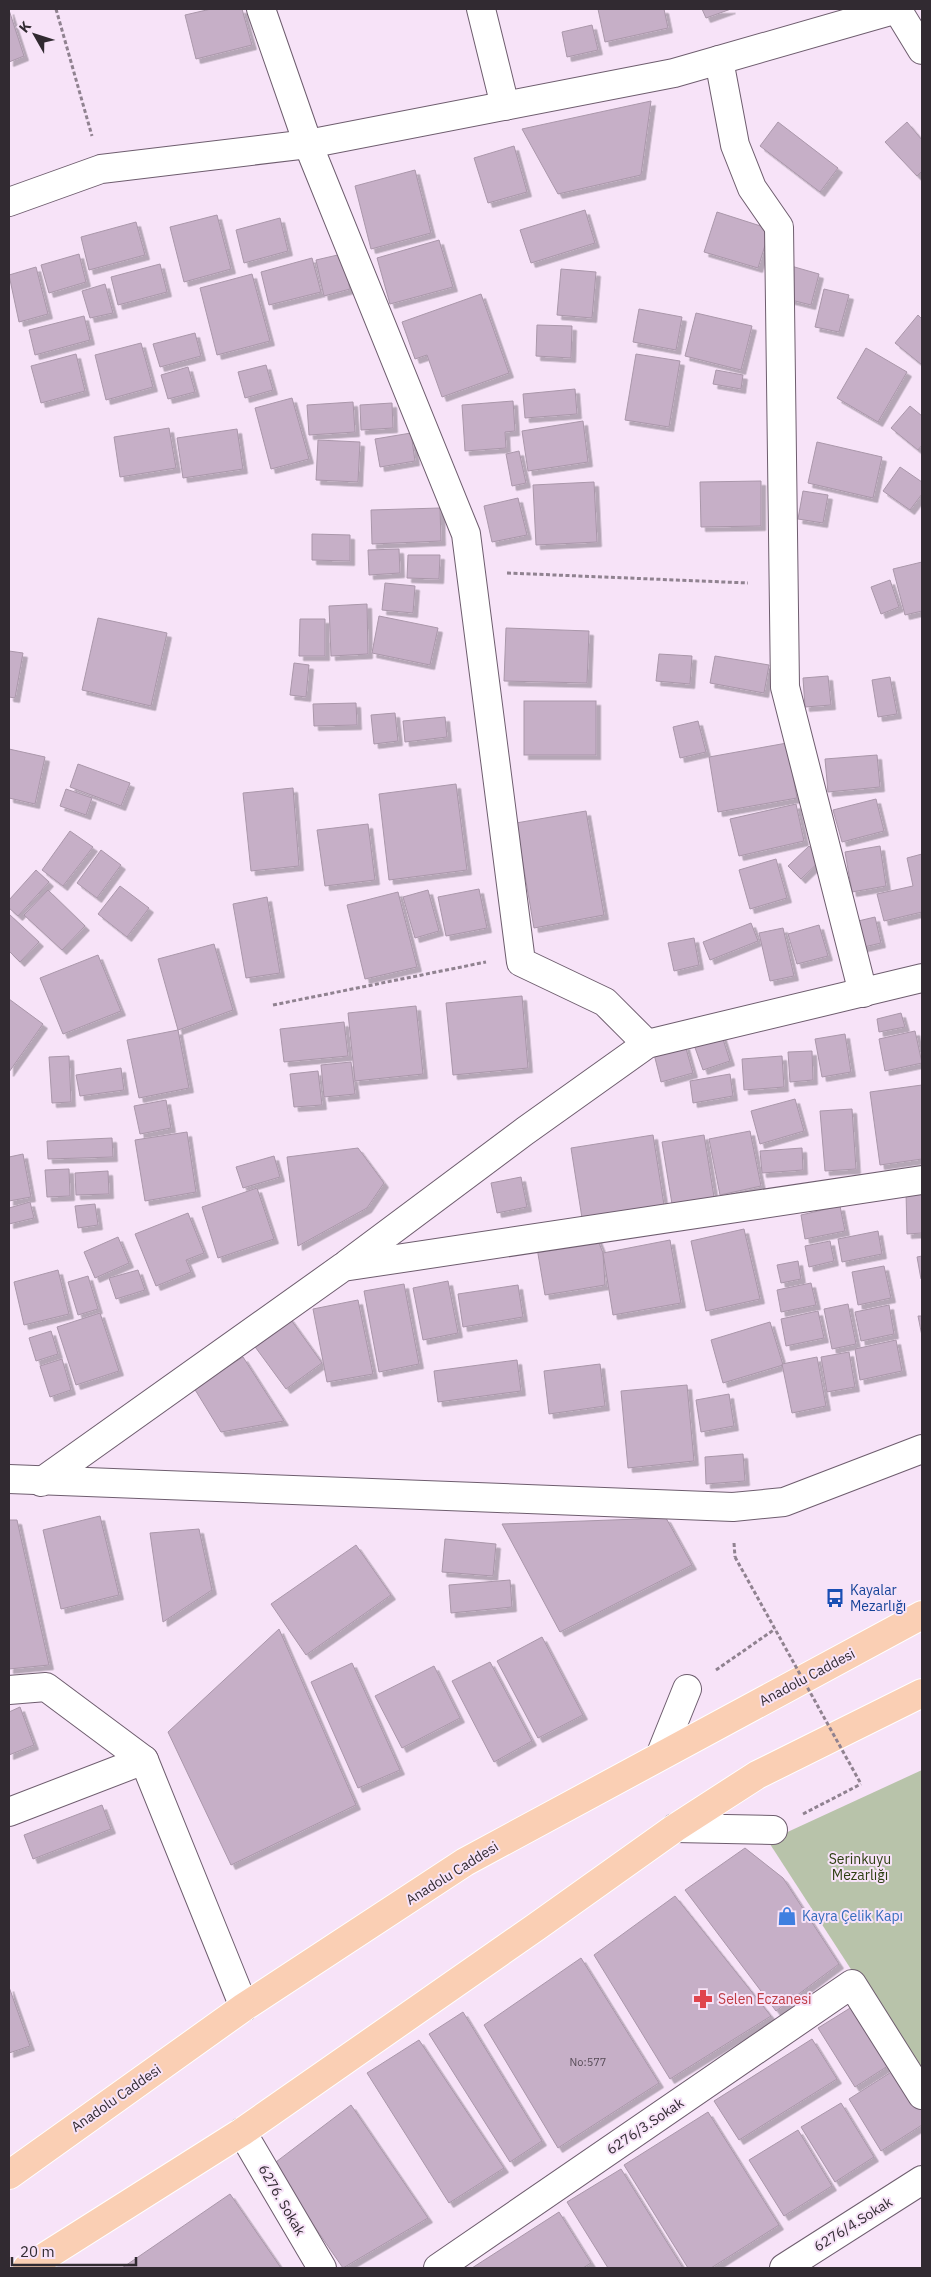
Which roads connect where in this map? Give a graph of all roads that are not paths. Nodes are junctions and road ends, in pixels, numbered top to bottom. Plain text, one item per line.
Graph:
1 (261, 9) edge
2 (481, 9) edge
3 (897, 9) edge
4 (922, 50) edge
5 (719, 60) junction
6 (505, 106) junction
7 (308, 144) junction
8 (9, 202) edge
9 (922, 978) edge
10 (863, 993) junction
11 (647, 1044) junction
12 (922, 1180) edge
13 (343, 1267) junction
14 (922, 1449) edge
15 (9, 1479) edge
16 (41, 1482) junction
17 (922, 1615) edge
18 (688, 1689) road end
19 (9, 1690) edge
20 (922, 1693) edge
21 (660, 1756) junction
22 (144, 1760) junction
23 (9, 1812) edge
24 (675, 1828) junction
25 (774, 1830) road end
26 (244, 2008) junction
27 (922, 2094) edge
28 (242, 2132) junction
29 (9, 2175) edge
30 (922, 2180) edge
31 (27, 2268) edge
32 (322, 2268) edge
33 (438, 2268) edge
34 (784, 2268) edge

1 - 7 street
2 - 6 street
3 - 4 street
3 - 5 street
5 - 6 street
5 - 10 street
6 - 7 street
7 - 8 street
7 - 11 street
9 - 10 street
10 - 11 street
11 - 13 street
12 - 13 street
13 - 16 street
14 - 16 street
15 - 16 street
17 - 21 highway, Anadolu Caddesi
18 - 21 street
19 - 22 street
20 - 24 highway
21 - 26 highway, Anadolu Caddesi
22 - 23 street
22 - 26 street
24 - 25 street
24 - 28 highway
26 - 29 highway, Anadolu Caddesi
27 - 33 street, 6276/3.Sokak
28 - 31 highway
28 - 32 street, 6276. Sokak
30 - 34 street, 6276/4.Sokak

